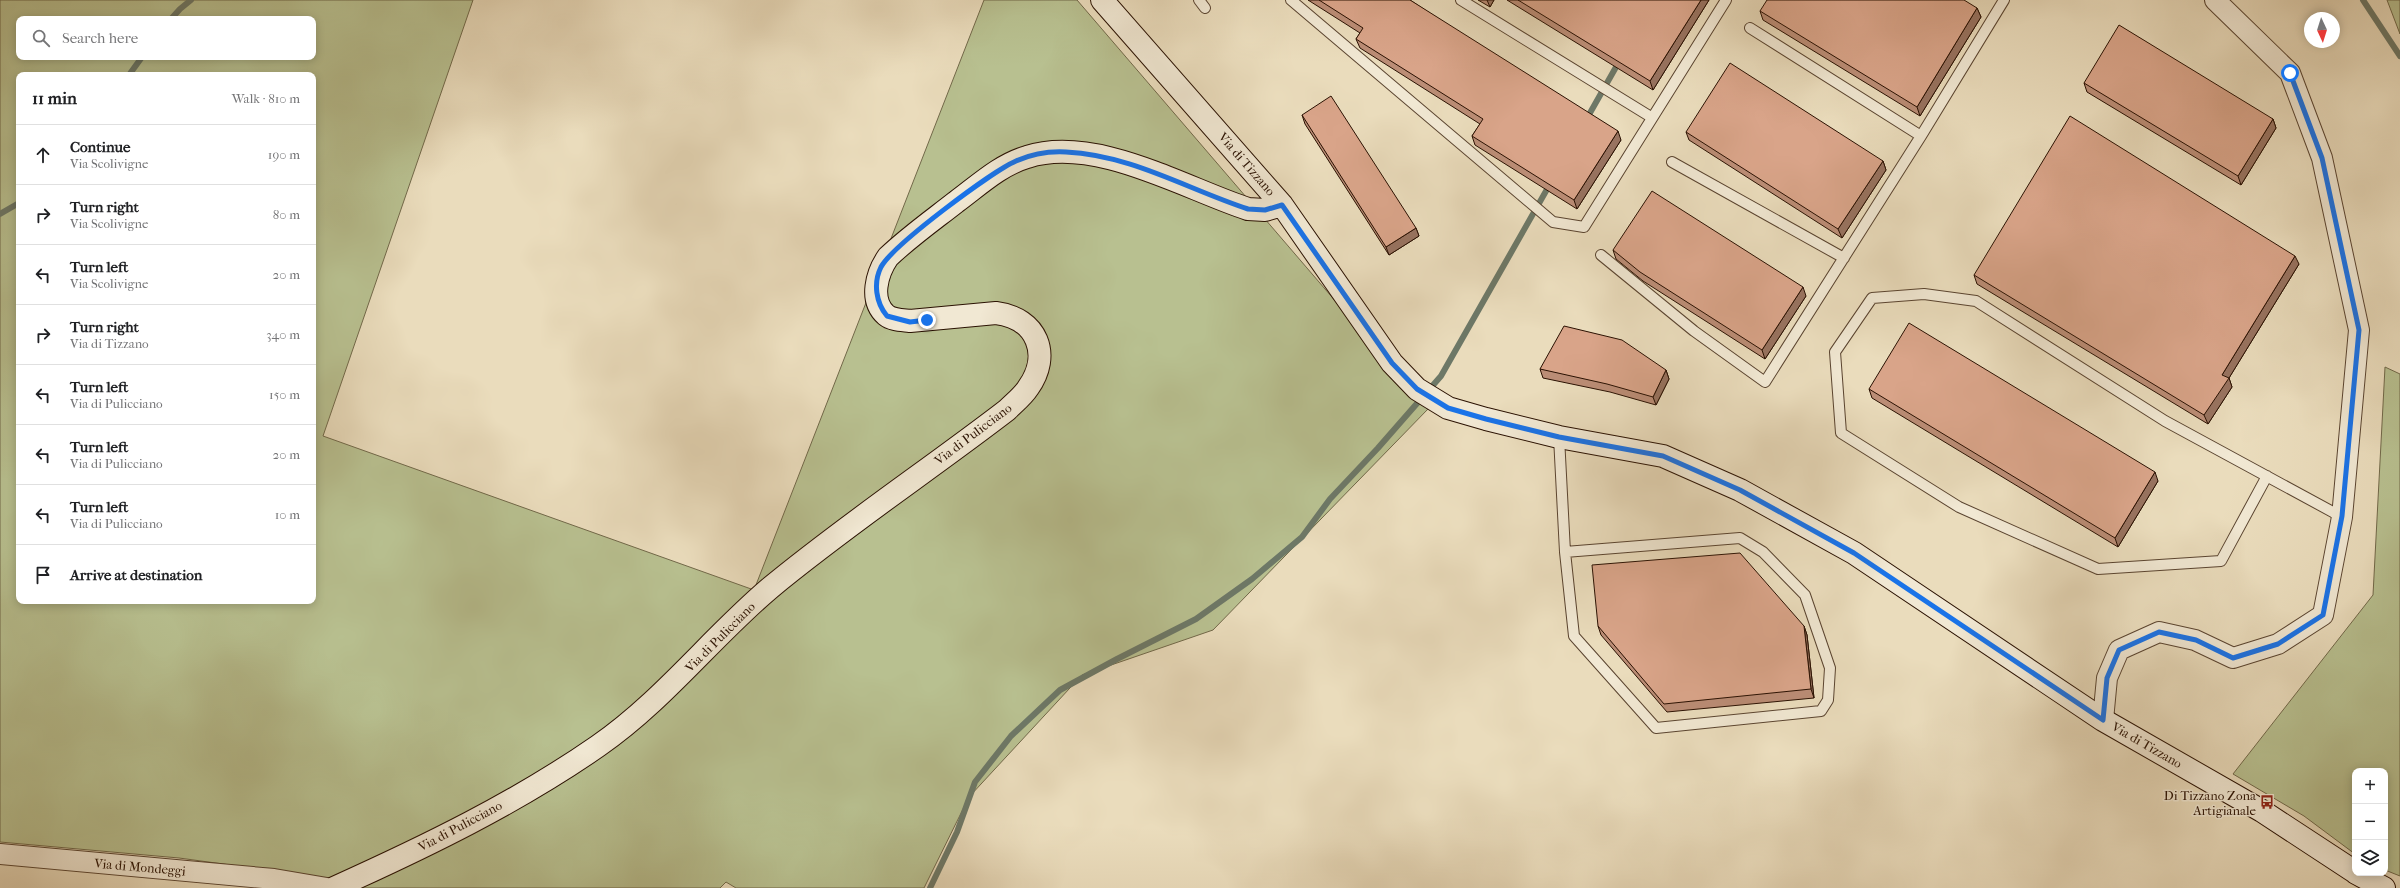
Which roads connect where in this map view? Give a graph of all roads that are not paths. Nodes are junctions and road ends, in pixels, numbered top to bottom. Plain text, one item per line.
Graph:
1 (1102, 0) edge
2 (1291, 0) edge
3 (1461, 0) edge
4 (1726, 0) edge
5 (2004, 0) edge
6 (2216, 0) edge
7 (1750, 28) dead end
8 (1651, 117) junction
9 (1921, 136) junction
10 (1672, 162) dead end
11 (1282, 205) junction
12 (1601, 255) dead end
13 (1844, 258) junction
14 (1559, 437) junction
15 (2267, 476) junction
16 (2342, 516) junction
17 (1565, 552) junction
18 (2103, 720) junction
19 (0, 854) edge
20 (2352, 870) edge
21 (2362, 876) edge
22 (327, 888) edge
23 (334, 888) edge
24 (2384, 888) edge

1 - 11 main road, Via di Tizzano
2 - 8 lane
3 - 8 lane
4 - 8 lane
5 - 9 lane
6 - 16 street
7 - 9 lane
9 - 13 lane
10 - 13 lane
11 - 14 main road, Via di Tizzano
11 - 23 main road, Via di Pulicciano
12 - 13 lane
14 - 17 lane
14 - 18 main road, Via di Tizzano
15 - 15 lane
15 - 16 lane
16 - 18 street
17 - 17 lane
18 - 20 main road, Via di Tizzano
19 - 22 street, Via di Mondeggi
21 - 24 main road, Via di Tizzano

